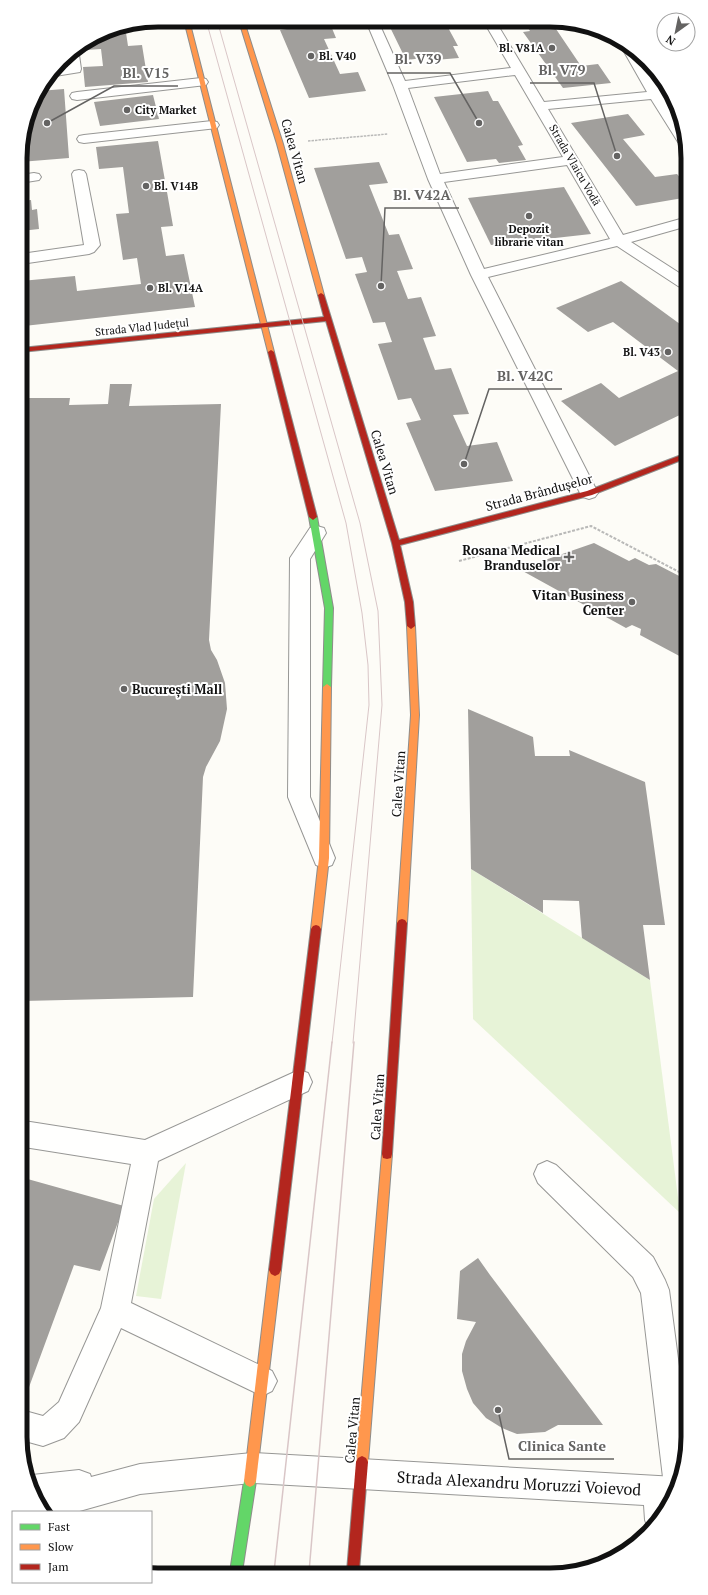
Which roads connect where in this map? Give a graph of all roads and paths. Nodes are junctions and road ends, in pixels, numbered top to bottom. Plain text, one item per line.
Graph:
1 (188, 27) edge
2 (243, 27) edge
3 (375, 27) edge
4 (493, 27) edge
5 (633, 57) edge
6 (74, 58) edge
7 (519, 71) junction
8 (59, 73) edge
9 (201, 82) junction
10 (400, 85) junction
11 (655, 95) junction
12 (77, 96) dead end
13 (540, 106) junction
14 (212, 124) junction
15 (417, 131) junction
16 (678, 132) edge
17 (84, 138) dead end
18 (280, 144) junction
19 (572, 160) junction
20 (79, 174) dead end
21 (435, 179) junction
22 (681, 223) edge
23 (619, 241) junction
24 (27, 258) edge
25 (479, 275) junction
26 (681, 281) edge
27 (328, 319) junction
28 (265, 326) junction
29 (27, 349) edge
30 (681, 457) edge
31 (589, 493) junction
32 (318, 533) junction
33 (396, 543) junction
34 (459, 561) dead end
35 (681, 573) edge
36 (324, 858) junction
37 (299, 1082) junction
38 (27, 1134) edge
39 (146, 1153) junction
40 (547, 1174) dead end
41 (116, 1310) junction
42 (262, 1381) junction
43 (27, 1427) edge
44 (252, 1468) junction
45 (361, 1474) junction
46 (140, 1479) junction
47 (38, 1489) edge
48 (669, 1493) edge
49 (667, 1497) edge
50 (46, 1505) edge
51 (237, 1568) edge
52 (353, 1568) edge

1 - 9 main road
2 - 18 main road, Calea Vitan
3 - 10 street
4 - 7 street, Strada Vlaicu Vodă
5 - 11 street
6 - 8 street
7 - 10 street
7 - 13 street, Strada Vlaicu Vodă
9 - 12 street
9 - 14 main road
10 - 15 street
11 - 13 street
11 - 16 street
13 - 19 street, Strada Vlaicu Vodă
14 - 17 street
14 - 28 main road
15 - 18 path
15 - 21 street
18 - 27 main road, Calea Vitan
19 - 21 street
19 - 23 street, Strada Vlaicu Vodă
20 - 24 street
21 - 25 street
22 - 23 street
23 - 25 street
23 - 26 street, Strada Vlaicu Vodă
25 - 31 street
27 - 28 main road, Strada Vlad Județul
27 - 33 main road, Calea Vitan
28 - 29 main road, Strada Vlad Județul
28 - 32 main road
30 - 31 main road, Strada Brândușelor
31 - 33 main road, Strada Brândușelor
32 - 36 main road
32 - 36 street
33 - 45 main road, Calea Vitan
34 - 35 path
36 - 37 main road
37 - 39 street
37 - 42 main road
38 - 39 street
39 - 41 street
40 - 48 street
41 - 42 street
41 - 43 street
42 - 44 main road
44 - 45 street, Strada Alexandru Moruzzi Voievod
44 - 46 street, Strada Alexandru Moruzzi Voievod
44 - 51 main road
45 - 49 street, Strada Alexandru Moruzzi Voievod
45 - 52 main road, Calea Vitan
46 - 47 street
46 - 50 street

